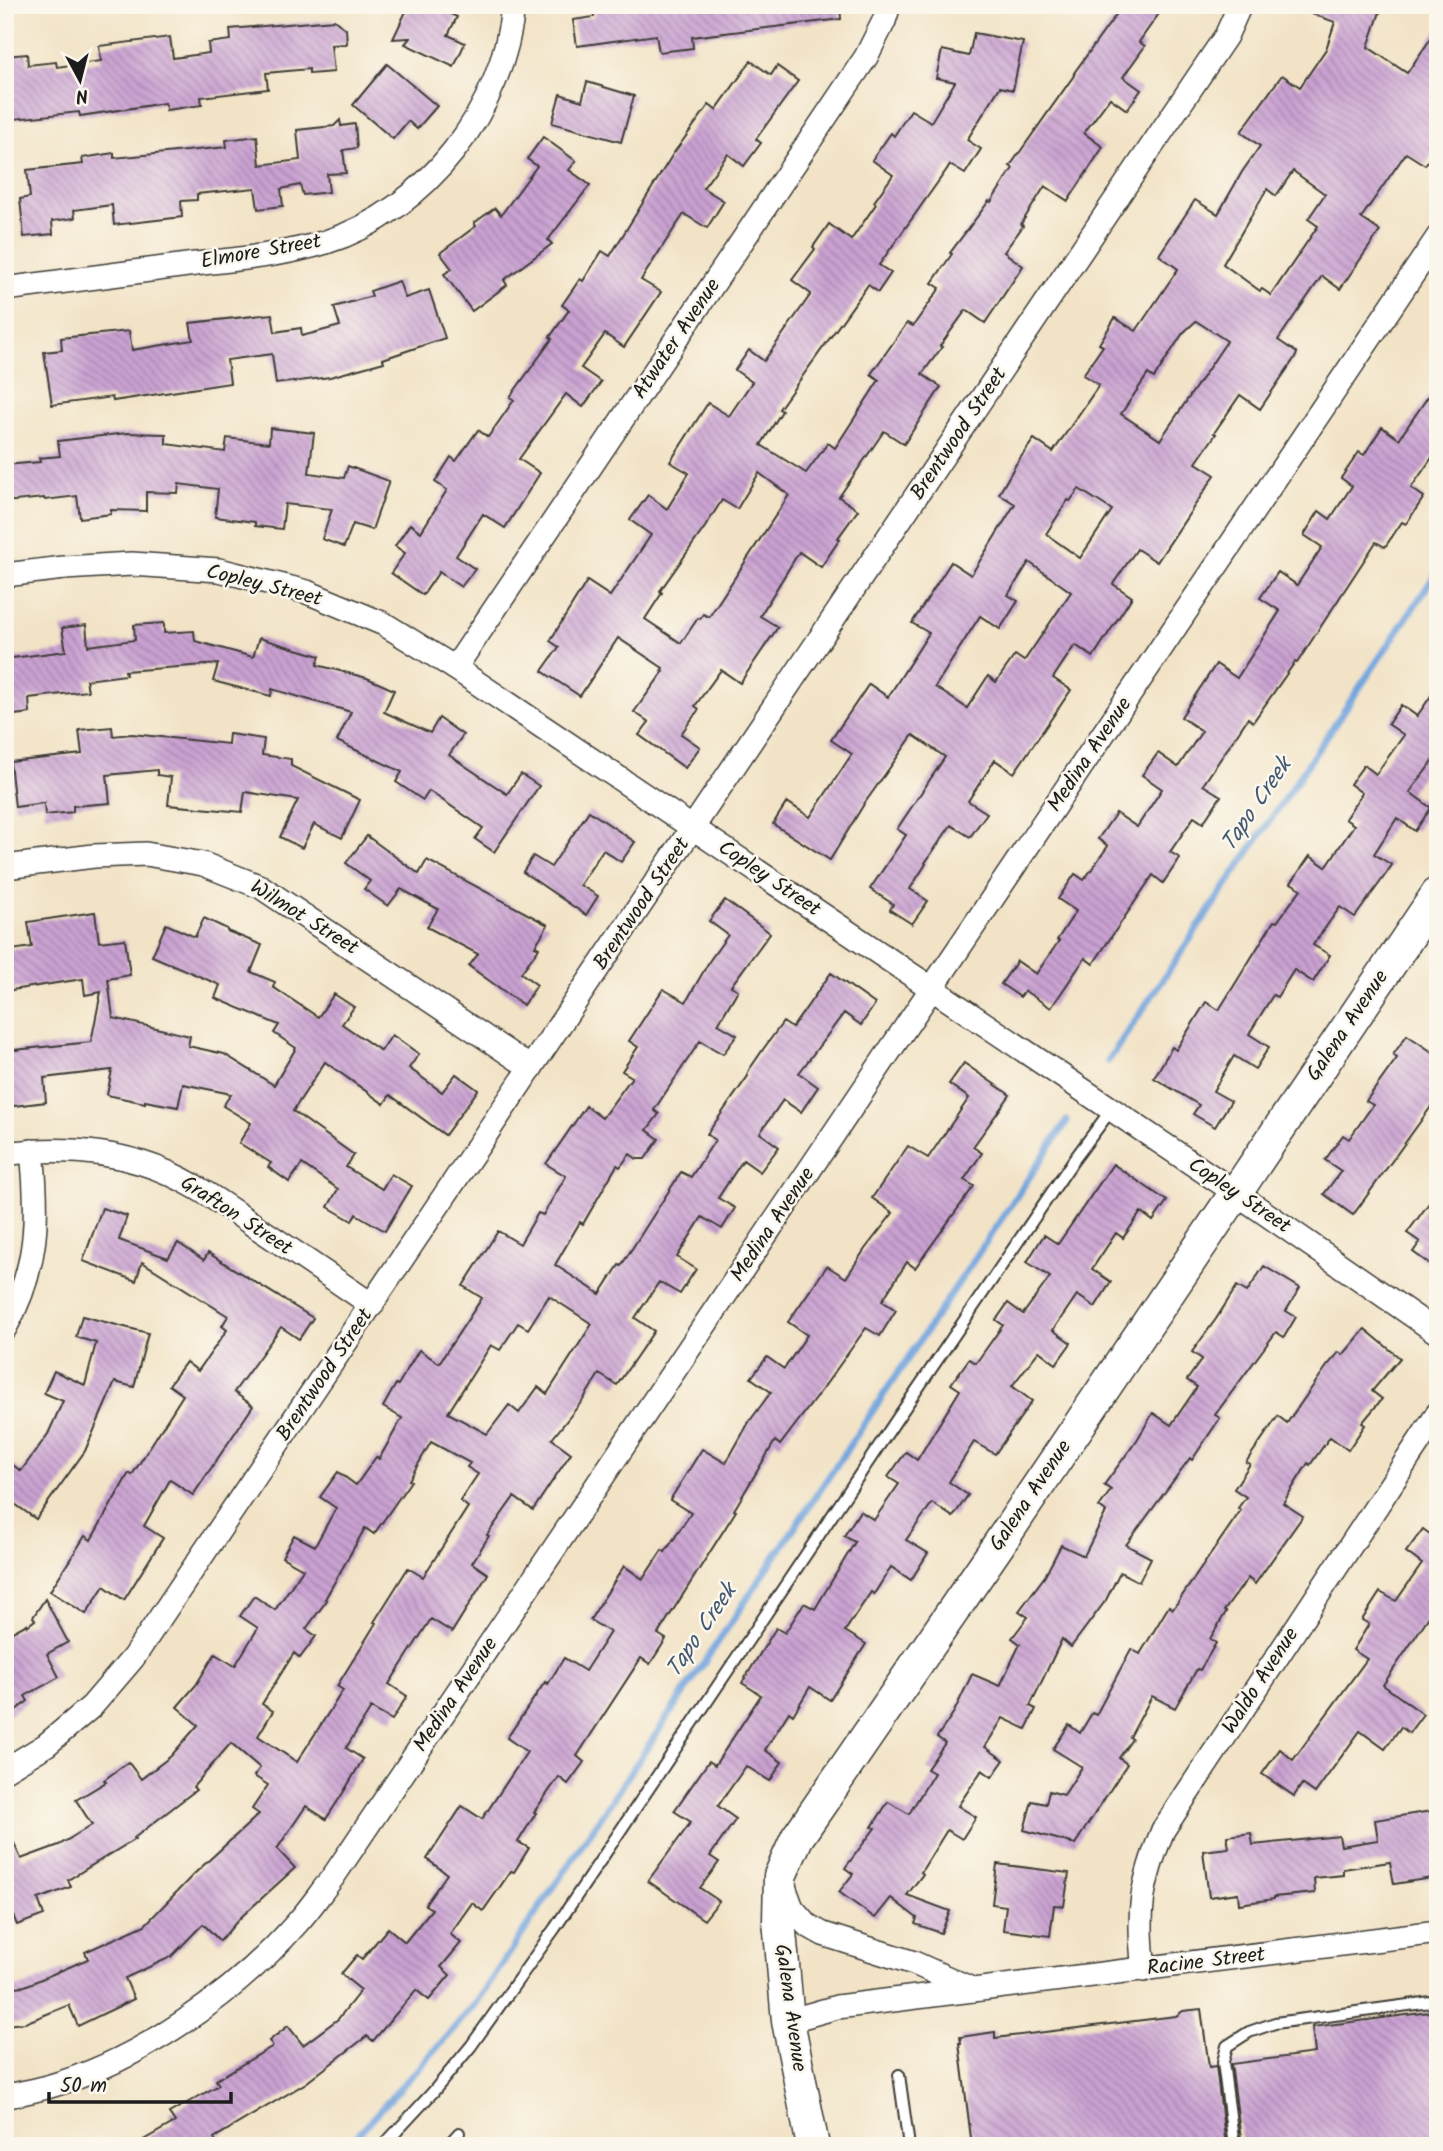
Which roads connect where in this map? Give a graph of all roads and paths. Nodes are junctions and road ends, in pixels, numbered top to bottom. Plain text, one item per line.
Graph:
1 (513, 5) edge
2 (889, 5) edge
3 (1240, 5) edge
4 (1438, 237) edge
5 (5, 289) edge
6 (5, 575) edge
7 (455, 668) junction
8 (694, 828) junction
9 (5, 867) edge
10 (1438, 893) edge
11 (932, 989) junction
12 (531, 1068) junction
13 (1111, 1110) junction
14 (32, 1151) junction
15 (5, 1154) edge
16 (1236, 1193) junction
17 (372, 1305) junction
18 (5, 1328) edge
19 (1438, 1333) edge
20 (1438, 1413) edge
21 (5, 1770) edge
22 (780, 1877) junction
23 (1438, 1932) edge
24 (1144, 1970) junction
25 (974, 1990) junction
26 (1438, 2001) edge
27 (788, 2021) junction
28 (899, 2075) dead end
29 (5, 2097) edge
30 (459, 2133) dead end
31 (383, 2146) edge
32 (447, 2146) edge
33 (813, 2146) edge
34 (909, 2146) edge
35 (1234, 2146) edge

1 - 5 street, Elmore Street
2 - 7 street, Atwater Avenue
3 - 8 street, Brentwood Street
4 - 11 street, Medina Avenue
6 - 7 street, Copley Street
7 - 8 street, Copley Street
8 - 11 street, Copley Street
8 - 12 street, Brentwood Street
9 - 12 street, Wilmot Street
10 - 16 street, Galena Avenue
11 - 13 street, Copley Street
11 - 29 street, Medina Avenue
12 - 17 street, Brentwood Street
13 - 16 street, Copley Street
13 - 31 lane
14 - 15 street, Grafton Street
14 - 17 street, Grafton Street
14 - 18 street
16 - 19 street, Copley Street
16 - 22 street, Galena Avenue
17 - 21 street, Brentwood Street
20 - 24 street, Waldo Avenue
22 - 25 street
22 - 27 street, Galena Avenue
23 - 24 street, Racine Street
24 - 25 street, Racine Street
25 - 27 street, Racine Street
26 - 35 lane
27 - 33 street, Galena Avenue
28 - 34 lane
30 - 32 lane

